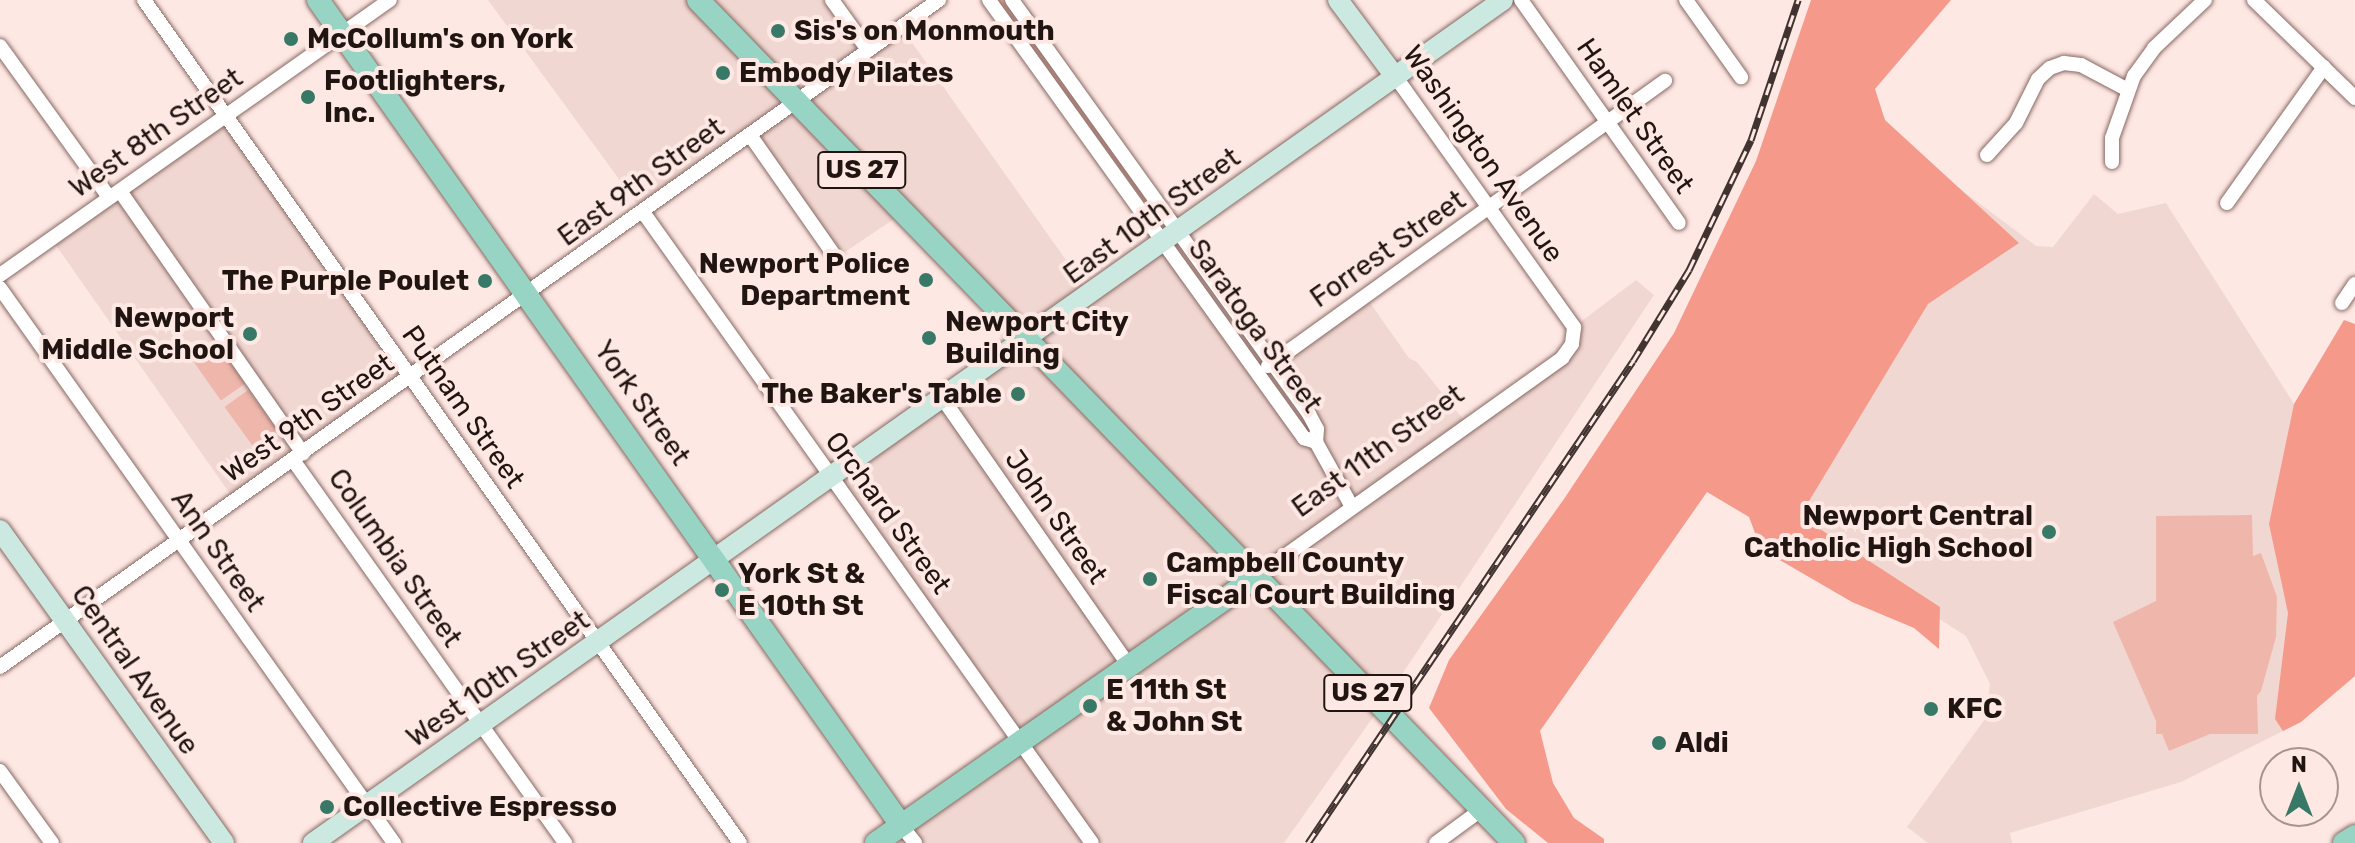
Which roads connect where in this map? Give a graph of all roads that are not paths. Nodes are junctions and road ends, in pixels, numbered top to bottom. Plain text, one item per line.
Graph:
1 (144, 0) edge
2 (318, 0) edge
3 (390, 0) edge
4 (698, 0) edge
5 (832, 0) edge
6 (939, 0) edge
7 (989, 0) edge
8 (1012, 0) edge
9 (1338, 0) edge
10 (1503, 0) edge
11 (1521, 0) edge
12 (1686, 0) edge
13 (2205, 0) edge
14 (2254, 0) edge
15 (342, 34) junction
16 (0, 46) edge
17 (868, 50) junction
18 (2324, 67) junction
19 (1394, 75) junction
20 (1741, 77) dead end
21 (1665, 81) dead end
22 (2128, 90) junction
23 (2355, 98) edge
24 (796, 103) junction
25 (226, 115) junction
26 (1610, 124) junction
27 (750, 135) junction
28 (1987, 155) dead end
29 (2112, 162) dead end
30 (114, 194) junction
31 (2227, 203) dead end
32 (1489, 209) junction
33 (643, 212) junction
34 (1679, 223) dead end
35 (1170, 237) junction
36 (836, 258) dead end
37 (0, 275) edge
38 (2355, 284) edge
39 (0, 288) edge
40 (528, 294) junction
41 (2342, 303) dead end
42 (1025, 341) junction
43 (1572, 344) joint
44 (1273, 362) junction
45 (1257, 372) junction
46 (411, 377) junction
47 (943, 399) junction
48 (1316, 442) junction
49 (298, 457) junction
50 (831, 477) junction
51 (1352, 507) junction
52 (0, 530) edge
53 (179, 541) junction
54 (715, 560) junction
55 (1254, 578) junction
56 (67, 620) junction
57 (599, 642) junction
58 (1128, 664) junction
59 (0, 667) edge
60 (482, 726) junction
61 (1020, 741) junction
62 (0, 771) edge
63 (366, 805) junction
64 (1481, 810) junction
65 (908, 834) edge
66 (2355, 836) edge
67 (52, 843) edge
68 (224, 843) edge
69 (313, 843) edge
70 (394, 843) edge
71 (565, 843) edge
72 (740, 843) edge
73 (876, 843) edge
74 (1092, 843) edge
75 (1436, 843) edge
76 (1514, 843) edge
77 (2344, 843) edge

1 - 25 street, Putnam Street
2 - 15 main road, York Street
3 - 15 street, West 8th Street
4 - 24 main road, US 27
5 - 17 street
6 - 17 street, East 9th Street
7 - 35 street, Saratoga Street
8 - 35 street, Saratoga Street
9 - 19 street, Washington Avenue
10 - 19 street, East 10th Street
11 - 26 street, Hamlet Street
12 - 20 street
13 - 22 street
14 - 18 street
15 - 25 street, West 8th Street
15 - 40 main road, York Street
16 - 30 street
17 - 24 street, East 9th Street
18 - 23 street
18 - 31 street
19 - 32 street, Washington Avenue
19 - 35 street, East 10th Street
21 - 26 street, Forrest Street
22 - 28 street
22 - 29 street
24 - 27 street, East 9th Street
24 - 42 main road, US 27
25 - 30 street, West 8th Street
25 - 46 street, Putnam Street
26 - 32 street, Forrest Street
26 - 34 street, Hamlet Street
27 - 33 street, East 9th Street
27 - 36 street
30 - 37 street, West 8th Street
30 - 49 street, Columbia Street
32 - 43 street, Washington Avenue
32 - 44 street, Forrest Street
33 - 40 street, East 9th Street
33 - 50 street, Orchard Street
35 - 42 street, East 10th Street
35 - 44 street, Saratoga Street
35 - 45 street, Saratoga Street
38 - 41 street
39 - 53 street, Ann Street
40 - 46 street, West 9th Street
40 - 54 main road, York Street
42 - 47 street, East 10th Street
42 - 55 main road, US 27
43 - 51 street, East 11th Street
44 - 45 street, Forrest Street
44 - 48 street, Saratoga Street
45 - 48 street, Saratoga Street
46 - 49 street, West 9th Street
46 - 57 street, Putnam Street
47 - 50 street, East 10th Street
47 - 58 street, John Street
48 - 51 street, Saratoga Street
49 - 53 street, West 9th Street
49 - 60 street, Columbia Street
50 - 54 street, East 10th Street
50 - 61 street, Orchard Street
51 - 55 street, East 11th Street
52 - 56 street, Central Avenue
53 - 56 street, West 9th Street
53 - 63 street, Ann Street
54 - 57 street, West 10th Street
54 - 65 main road, York Street
55 - 58 main road, East 11th Street
55 - 64 main road, US 27
56 - 59 street, West 9th Street
56 - 68 street, Central Avenue
57 - 60 street, West 10th Street
57 - 72 street, Putnam Street
58 - 61 main road, East 11th Street
60 - 63 street, West 10th Street
60 - 71 street, Columbia Street
61 - 65 main road, East 11th Street
61 - 74 street, Orchard Street
62 - 67 street
63 - 69 street, West 10th Street
63 - 70 street, Ann Street
64 - 75 street
64 - 76 main road, US 27
65 - 73 main road, East 11th Street
66 - 77 main road

